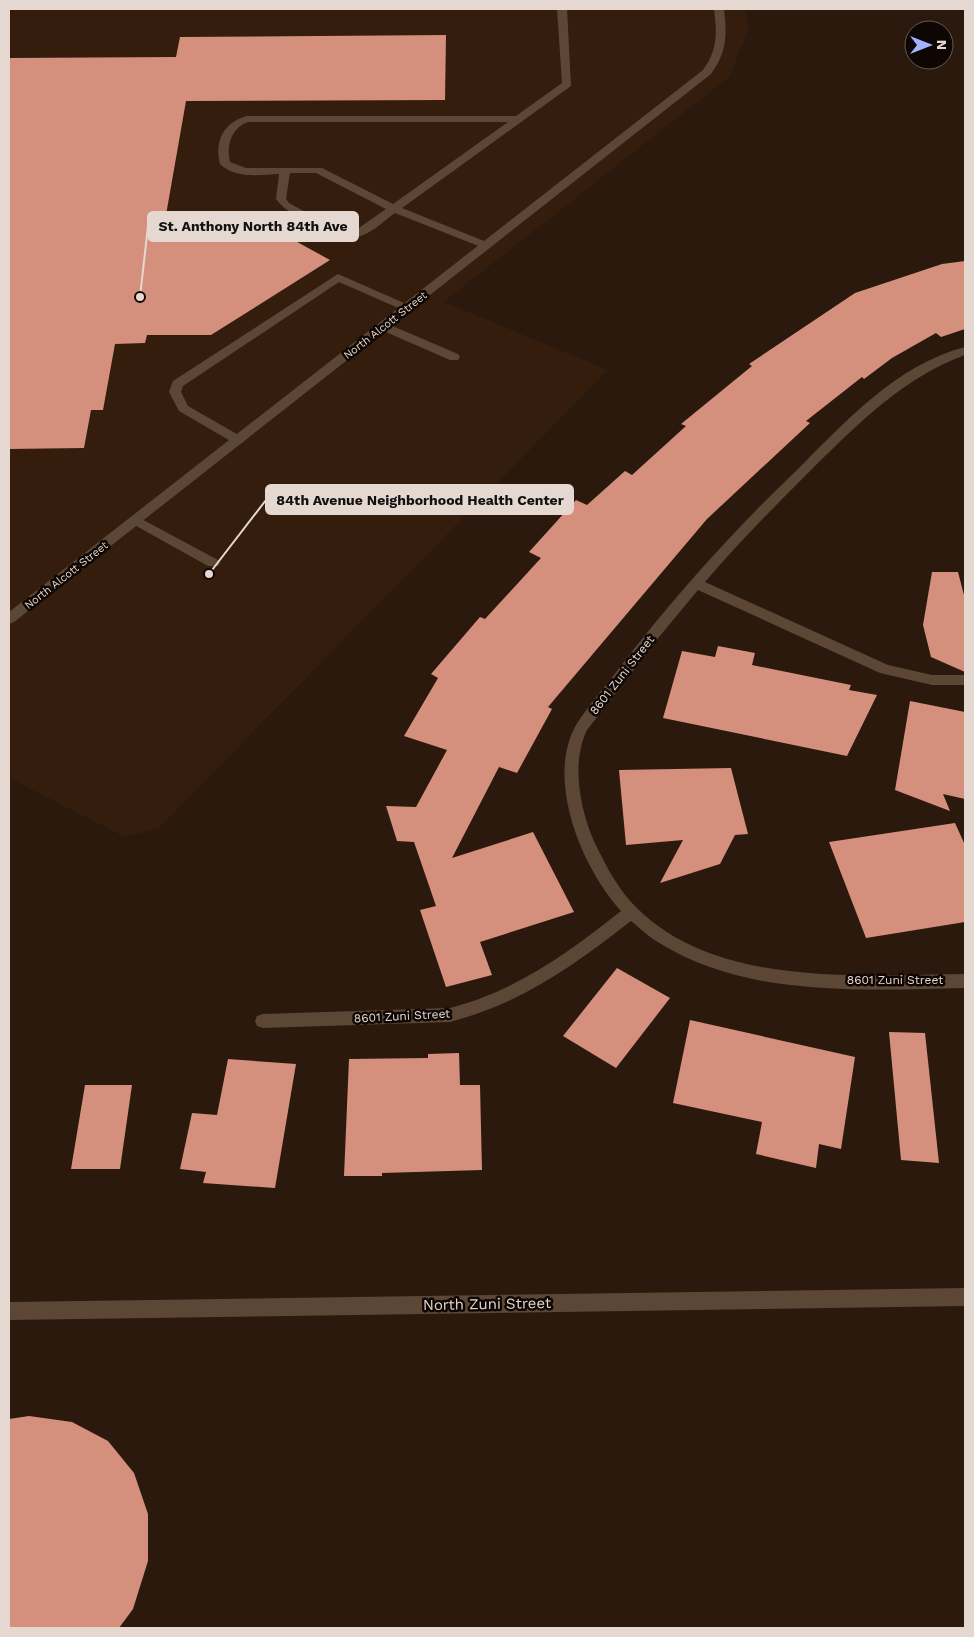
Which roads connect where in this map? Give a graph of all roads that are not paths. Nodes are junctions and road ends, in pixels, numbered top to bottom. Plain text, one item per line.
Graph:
1 (562, 9) edge
2 (719, 9) edge
3 (518, 119) junction
4 (286, 170) junction
5 (394, 209) junction
6 (485, 245) junction
7 (407, 307) junction
8 (383, 326) junction
9 (965, 350) edge
10 (454, 357) dead end
11 (238, 440) junction
12 (136, 520) junction
13 (213, 563) dead end
14 (695, 583) junction
15 (9, 619) edge
16 (965, 680) edge
17 (631, 912) junction
18 (965, 981) edge
19 (263, 1021) dead end
20 (965, 1297) edge
21 (9, 1311) edge

1 - 3 street
2 - 6 street, North Alcott Street
3 - 4 street
3 - 5 street
4 - 5 street
4 - 5 street
5 - 6 street
6 - 7 street, North Alcott Street
7 - 8 street, North Alcott Street
7 - 11 street
8 - 10 street
8 - 11 street, North Alcott Street
9 - 14 street, 8601 Zuni Street
11 - 12 street, North Alcott Street
12 - 13 street
12 - 15 street, North Alcott Street
14 - 16 street
14 - 17 street, 8601 Zuni Street
17 - 18 street, 8601 Zuni Street
17 - 19 street, 8601 Zuni Street
20 - 21 street, North Zuni Street

